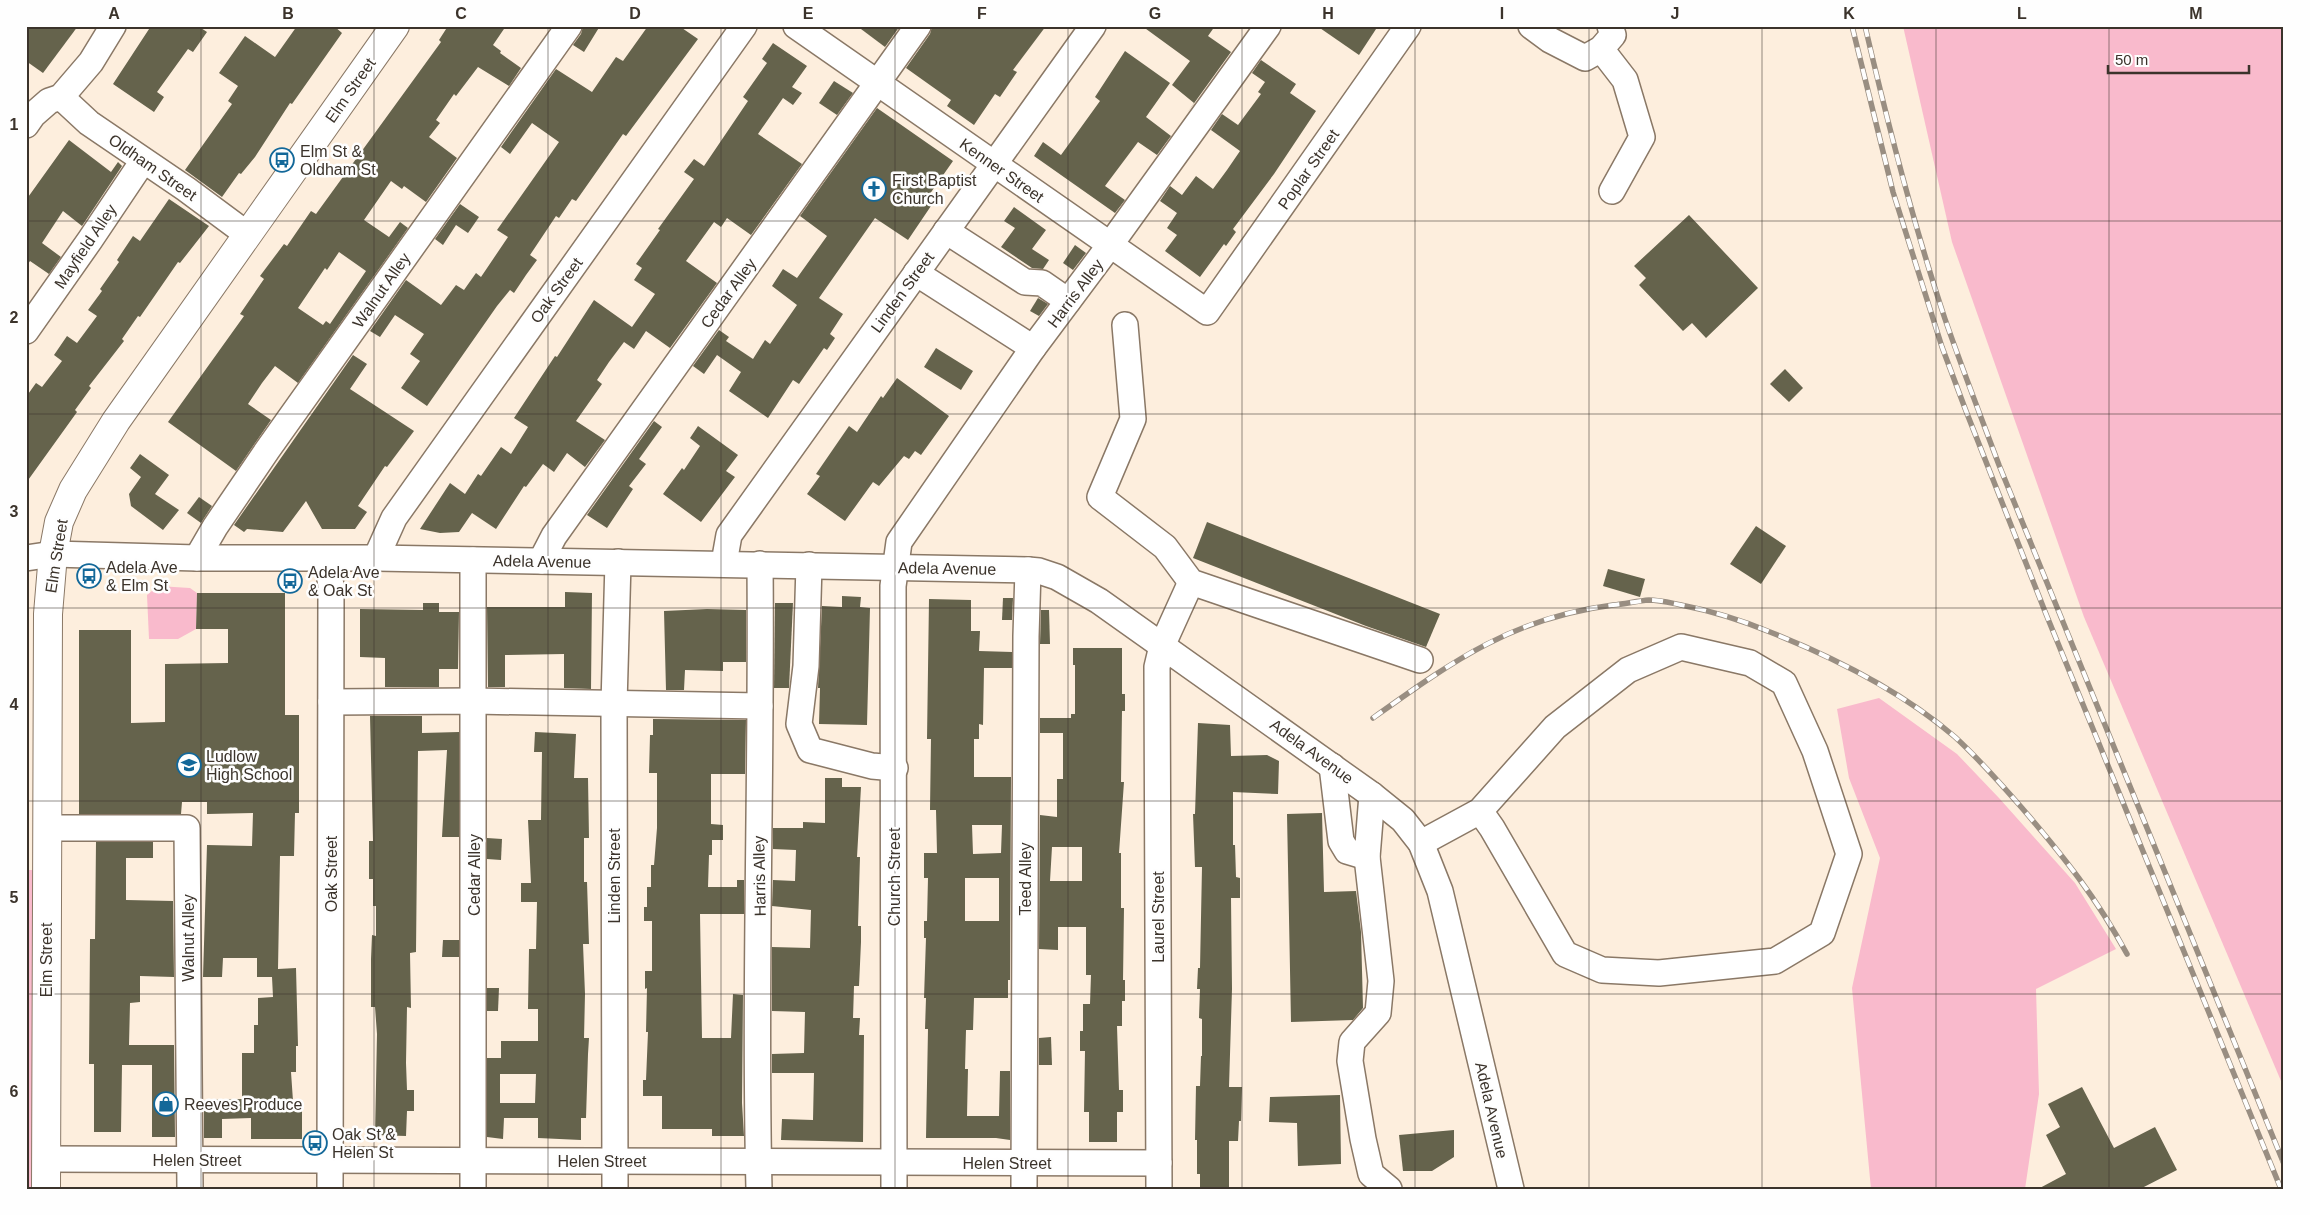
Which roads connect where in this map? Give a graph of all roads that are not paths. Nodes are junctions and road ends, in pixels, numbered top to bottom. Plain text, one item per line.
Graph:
1 (114, 26) edge
2 (395, 26) edge
3 (569, 26) edge
4 (744, 26) edge
5 (796, 26) edge
6 (918, 26) edge
7 (1093, 26) edge
8 (1268, 26) edge
9 (1408, 26) edge
10 (1531, 26) edge
11 (1610, 26) edge
12 (1601, 49) junction
13 (878, 83) junction
14 (61, 97) junction
15 (26, 125) edge
16 (143, 161) junction
17 (995, 165) junction
18 (1612, 191) dead end
19 (248, 235) junction
20 (956, 238) junction
21 (1110, 246) junction
22 (916, 273) junction
23 (1068, 301) junction
24 (1207, 312) joint
25 (1125, 325) dead end
26 (26, 331) edge
27 (1033, 348) junction
28 (53, 554) junction
29 (26, 558) edge
30 (197, 558) junction
31 (376, 558) junction
32 (327, 559) junction
33 (473, 560) junction
34 (541, 561) junction
35 (618, 562) junction
36 (724, 564) junction
37 (760, 564) junction
38 (810, 565) junction
39 (895, 566) junction
40 (1028, 570) junction
41 (1191, 582) junction
42 (1162, 646) junction
43 (1420, 660) dead end
44 (474, 701) junction
45 (331, 702) junction
46 (614, 704) junction
47 (760, 706) junction
48 (1332, 766) junction
49 (895, 768) junction
50 (1372, 795) junction
51 (1480, 811) junction
52 (47, 828) junction
53 (1421, 843) junction
54 (1367, 858) junction
55 (46, 1159) junction
56 (190, 1160) junction
57 (330, 1160) junction
58 (473, 1161) junction
59 (615, 1161) junction
60 (758, 1162) junction
61 (894, 1162) junction
62 (1024, 1162) junction
63 (1159, 1163) junction
64 (46, 1189) edge
65 (190, 1189) edge
66 (330, 1189) edge
67 (473, 1189) edge
68 (615, 1189) edge
69 (759, 1189) edge
70 (894, 1189) edge
71 (1024, 1189) edge
72 (1159, 1189) edge
73 (1389, 1189) edge
74 (1511, 1189) edge

1 - 14 street
2 - 19 main road, Elm Street
3 - 30 street, Walnut Alley
4 - 31 street, Oak Street
5 - 13 street, Kenner Street
6 - 13 street, Cedar Alley
7 - 17 street, Linden Street
8 - 21 street, Harris Alley
9 - 24 street, Poplar Street
10 - 12 street
11 - 12 street
12 - 18 street
13 - 17 street, Kenner Street
13 - 34 street, Cedar Alley
14 - 15 street
14 - 16 street, Oldham Street
16 - 19 street, Oldham Street
16 - 26 street, Mayfield Alley
17 - 20 street, Linden Street
17 - 21 street, Kenner Street
19 - 28 main road, Elm Street
20 - 22 street, Linden Street
20 - 23 street
21 - 23 street, Harris Alley
21 - 24 street, Kenner Street
22 - 27 street
22 - 36 street, Linden Street
23 - 27 street, Harris Alley
25 - 41 street
27 - 39 street, Harris Alley
28 - 29 street, Adela Avenue
28 - 30 street, Adela Avenue
28 - 52 main road, Elm Street
30 - 32 street, Adela Avenue
31 - 32 street, Adela Avenue
31 - 33 street, Adela Avenue
32 - 45 street, Oak Street
33 - 34 street, Adela Avenue
33 - 44 street, Cedar Alley
34 - 35 street, Adela Avenue
35 - 36 street, Adela Avenue
35 - 46 street, Linden Street
36 - 37 street, Adela Avenue
37 - 38 street, Adela Avenue
37 - 47 street, Harris Alley
38 - 39 street, Adela Avenue
38 - 49 street
39 - 40 street, Adela Avenue
39 - 49 street, Church Street
40 - 42 street, Adela Avenue
40 - 62 street, Teed Alley
41 - 42 street, Laurel Street
41 - 43 street
42 - 48 street, Adela Avenue
42 - 63 street, Laurel Street
44 - 45 street
44 - 46 street
44 - 58 street, Cedar Alley
45 - 57 street, Oak Street
46 - 47 street
46 - 59 street, Linden Street
47 - 60 street, Harris Alley
48 - 50 street, Adela Avenue
48 - 54 street
49 - 61 street, Church Street
50 - 53 street, Adela Avenue
50 - 54 street
51 - 51 street
51 - 53 street
52 - 55 main road, Elm Street
52 - 56 street, Walnut Alley
53 - 74 street, Adela Avenue
54 - 73 street
55 - 56 street, Helen Street
55 - 64 main road, Elm Street
56 - 57 street, Helen Street
56 - 65 street, Walnut Alley
57 - 58 street, Helen Street
57 - 66 street, Oak Street
58 - 59 street, Helen Street
58 - 67 street, Cedar Alley
59 - 60 street, Helen Street
59 - 68 street, Linden Street
60 - 61 street, Helen Street
60 - 69 street, Harris Alley
61 - 62 street, Helen Street
61 - 70 street, Church Street
62 - 63 street, Helen Street
62 - 71 street, Teed Alley
63 - 72 street, Laurel Street

